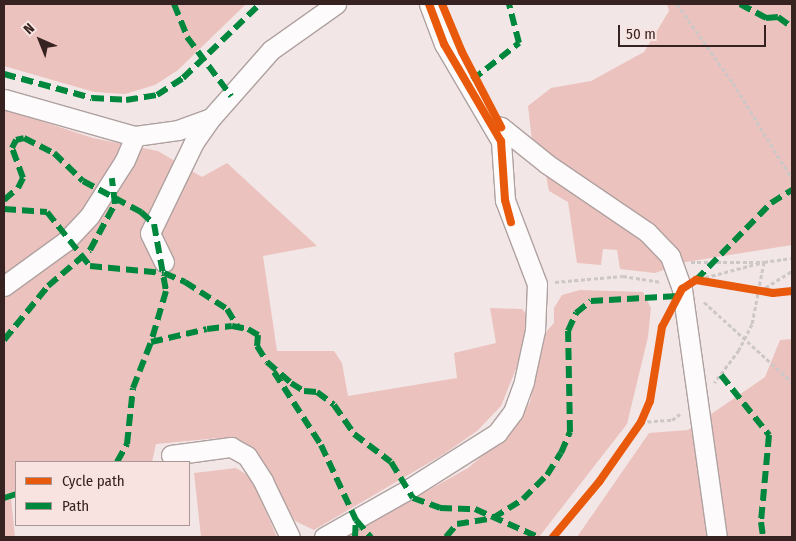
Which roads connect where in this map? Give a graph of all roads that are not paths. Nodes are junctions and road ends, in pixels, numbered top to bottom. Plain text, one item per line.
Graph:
1 (336, 4) edge
2 (428, 4) edge
3 (4, 99) edge
4 (211, 118) junction
5 (489, 124) junction
6 (135, 136) junction
7 (164, 262) dead end
8 (12, 276) edge
9 (4, 286) edge
10 (171, 455) dead end
11 (290, 537) edge
12 (324, 537) edge
13 (717, 537) edge

1 - 4 street
2 - 5 street
3 - 6 street
4 - 6 street
4 - 7 street
5 - 12 street
5 - 13 street
6 - 8 street
8 - 9 street
10 - 11 street

